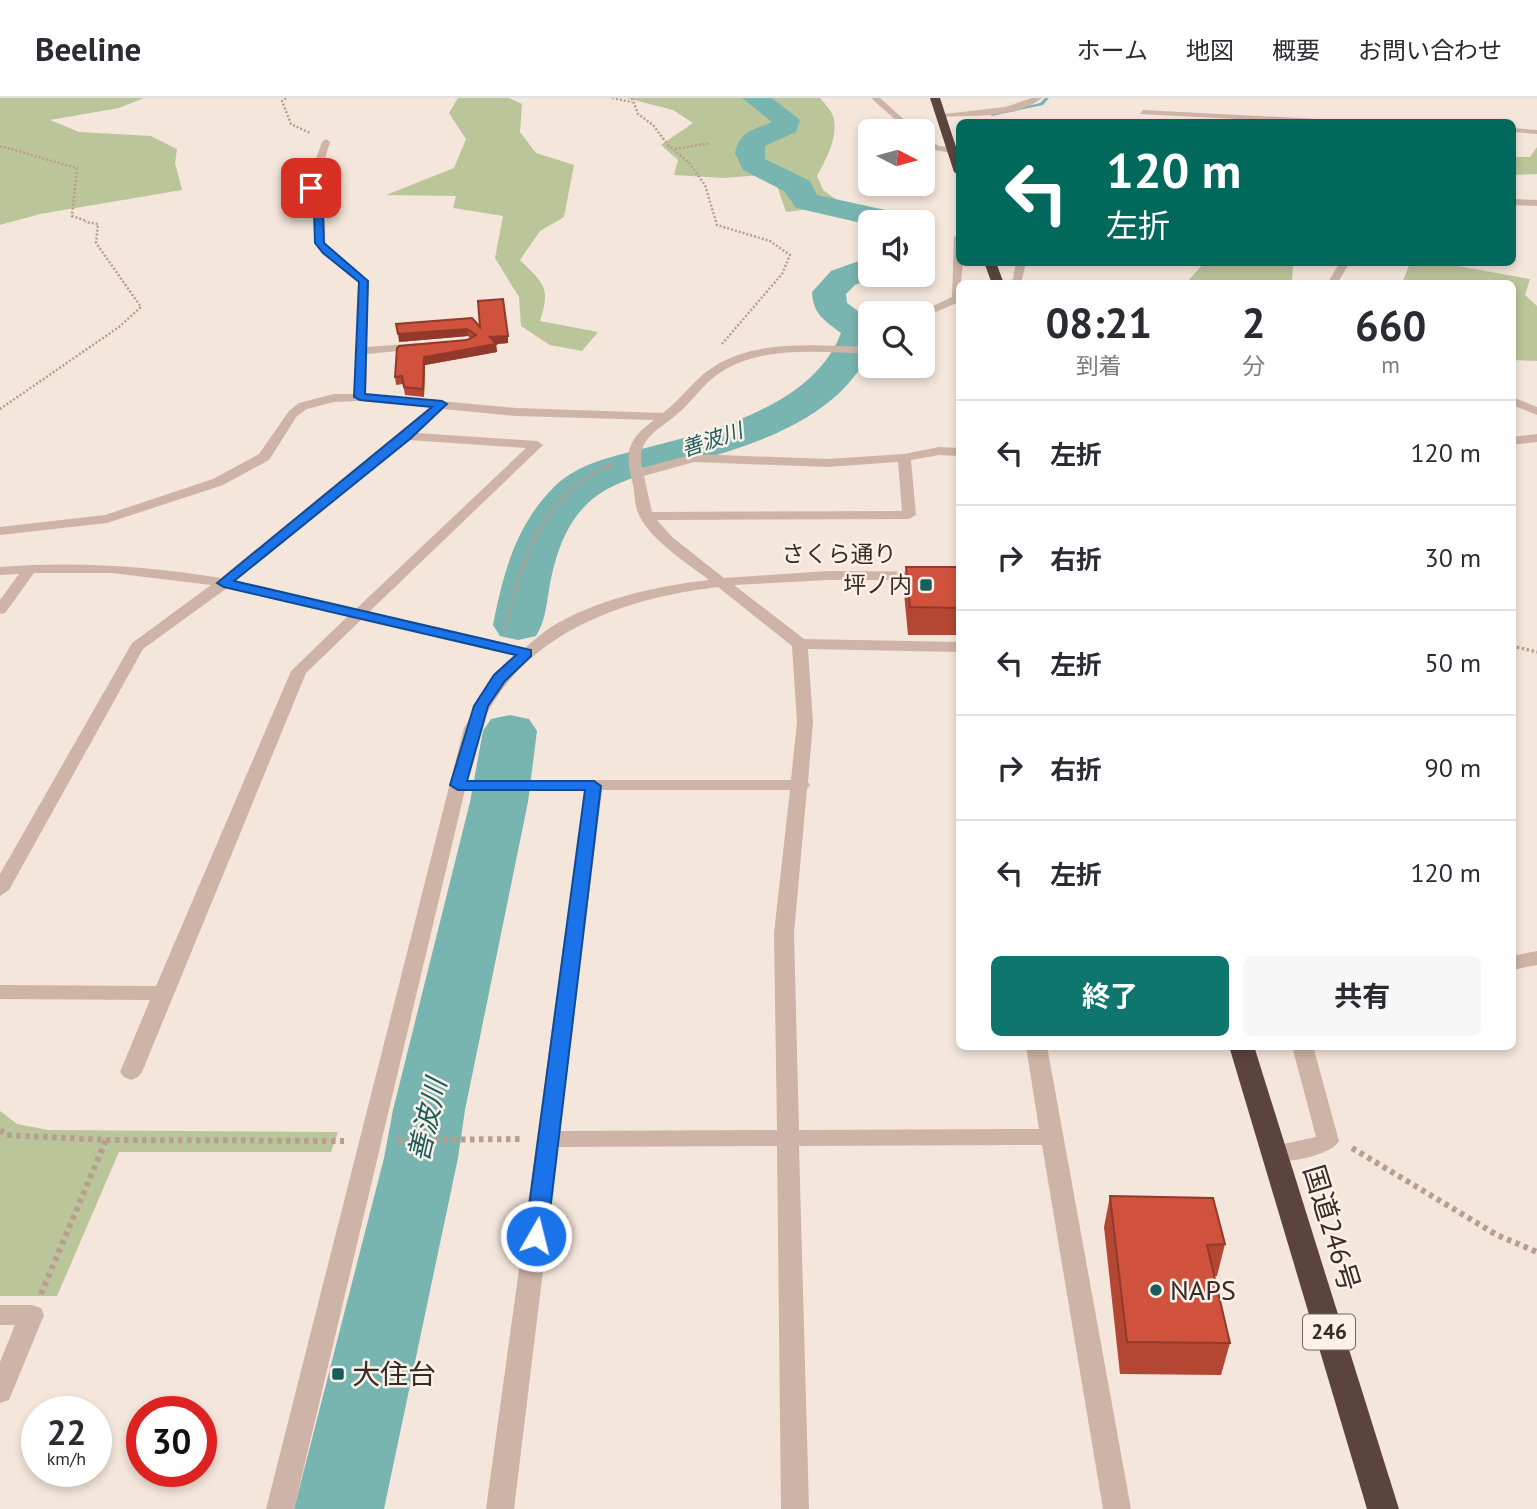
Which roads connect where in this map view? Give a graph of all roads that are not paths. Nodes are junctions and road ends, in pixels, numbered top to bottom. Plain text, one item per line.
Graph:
1 (875, 98) edge
2 (935, 98) edge
3 (1038, 98) edge
4 (1002, 109) junction
5 (940, 115) junction
6 (899, 119) edge
7 (1003, 119) edge
8 (1146, 119) edge
9 (1293, 119) edge
10 (1516, 130) edge
11 (1537, 132) edge
12 (326, 142) road end
13 (935, 147) edge
14 (956, 151) edge
15 (1516, 202) edge
16 (1537, 204) edge
17 (956, 299) edge
18 (935, 309) edge
19 (428, 346) edge
20 (858, 350) edge
21 (362, 351) junction
22 (360, 397) junction
23 (1516, 403) edge
24 (442, 404) junction
25 (1537, 411) edge
26 (663, 417) junction
27 (406, 436) junction
28 (1537, 438) edge
29 (1516, 441) edge
30 (956, 452) edge
31 (904, 458) junction
32 (635, 465) junction
33 (646, 516) junction
34 (0, 531) edge
35 (30, 568) junction
36 (0, 571) edge
37 (956, 576) edge
38 (719, 581) junction
39 (224, 583) junction
40 (0, 610) edge
41 (360, 614) junction
42 (800, 644) junction
43 (956, 647) edge
44 (526, 653) junction
45 (458, 785) junction
46 (801, 785) junction
47 (594, 786) junction
48 (0, 890) edge
49 (1537, 958) edge
50 (1516, 962) edge
51 (0, 992) edge
52 (163, 993) junction
53 (1038, 1050) edge
54 (1242, 1050) edge
55 (1303, 1050) edge
56 (131, 1072) dead end
57 (790, 1137) junction
58 (1052, 1137) junction
59 (549, 1139) junction
60 (1274, 1154) junction
61 (0, 1315) edge
62 (0, 1392) edge
63 (280, 1509) edge
64 (500, 1509) edge
65 (795, 1509) edge
66 (1117, 1509) edge
67 (1383, 1509) edge

1 - 6 street
2 - 5 highway
3 - 4 street
4 - 5 street
4 - 7 street
5 - 14 highway
8 - 9 street
10 - 11 street
12 - 21 street
13 - 14 street
15 - 16 street
17 - 18 street
19 - 21 street
20 - 26 street
21 - 22 street
22 - 24 street
22 - 34 street
23 - 25 street
24 - 26 street
24 - 27 street
26 - 32 street
27 - 39 street
27 - 41 street
28 - 29 street
30 - 31 street
31 - 32 street
31 - 33 street
32 - 33 street
33 - 38 street
35 - 36 street
35 - 39 street
35 - 40 street
37 - 38 street, さくら通り
38 - 42 street
38 - 44 street, さくら通り
39 - 41 street
39 - 48 street
41 - 44 street
41 - 52 street
42 - 43 street
42 - 46 street
44 - 45 street, さくら通り
45 - 47 street
45 - 63 street, さくら通り
46 - 47 street
46 - 57 street
47 - 59 street
49 - 50 street
51 - 52 street
52 - 56 street
53 - 58 street
54 - 60 highway, 国道246号 / 246
55 - 60 street
57 - 58 street
57 - 59 street
57 - 65 street
58 - 66 street
59 - 64 street
60 - 67 highway, 国道246号 / 246
61 - 62 street

